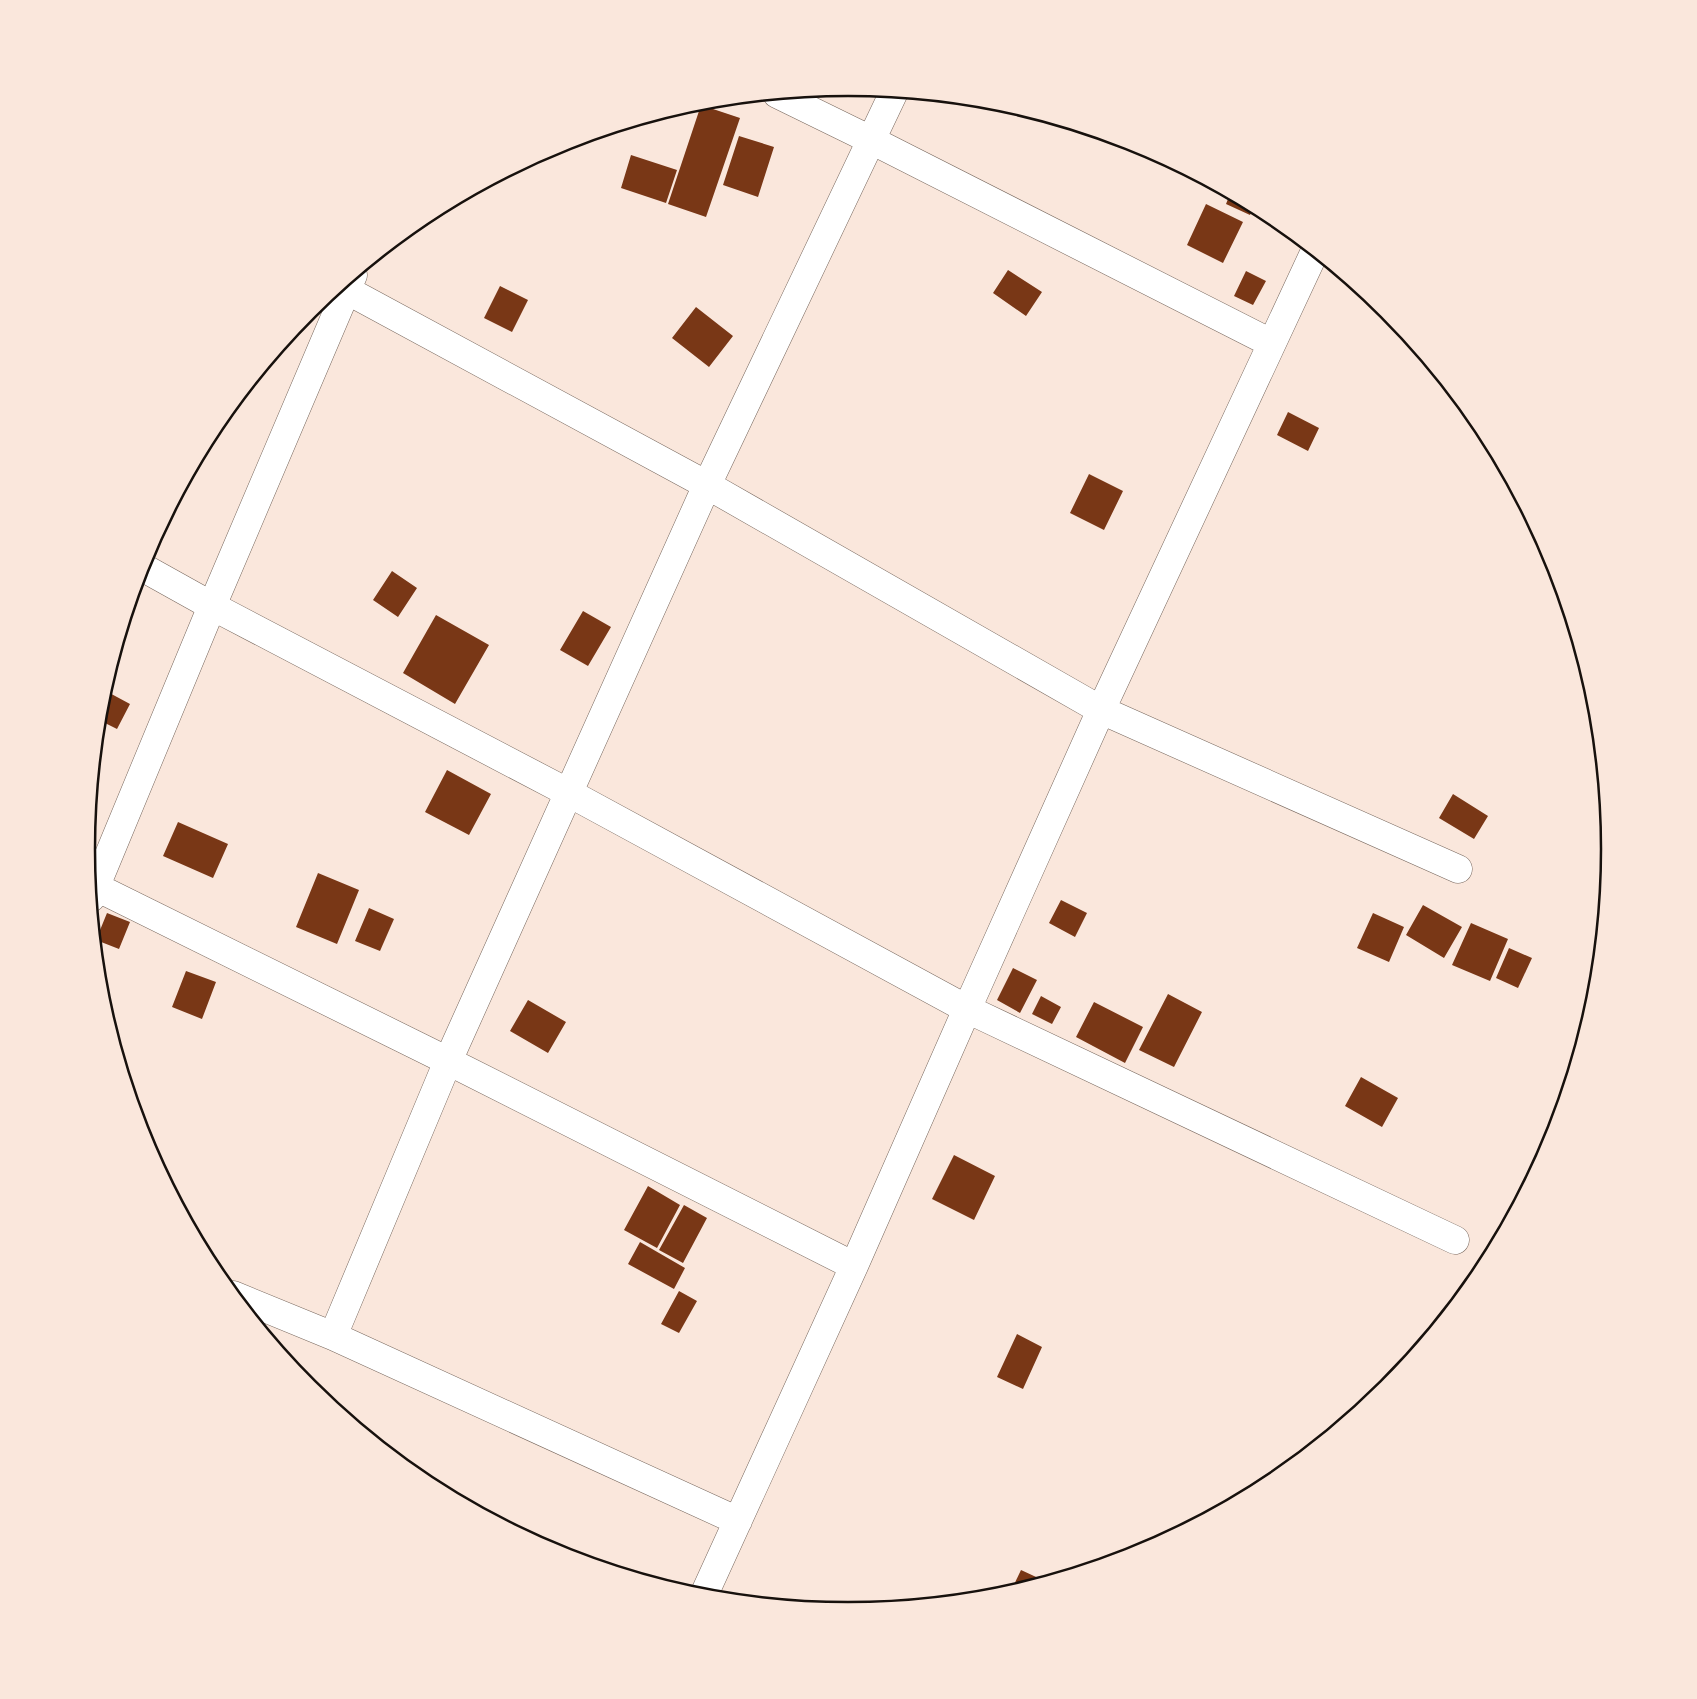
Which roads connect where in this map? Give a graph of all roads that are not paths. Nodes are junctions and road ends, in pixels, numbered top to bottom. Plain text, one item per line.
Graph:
1 (891, 98) edge
2 (787, 99) edge
3 (871, 140) junction
4 (1312, 256) edge
5 (349, 285) edge
6 (344, 290) edge
7 (1271, 343) junction
8 (707, 485) junction
9 (148, 571) edge
10 (212, 606) junction
11 (1101, 710) junction
12 (569, 793) junction
13 (1458, 869) dead end
14 (96, 880) edge
15 (97, 892) edge
16 (967, 1009) junction
17 (448, 1061) junction
18 (1455, 1240) dead end
19 (854, 1266) junction
20 (245, 1300) edge
21 (333, 1336) junction
22 (738, 1521) junction
23 (705, 1590) edge

1 - 3 street
2 - 3 street
3 - 7 street
3 - 8 street
4 - 7 street
5 - 8 street
6 - 10 street
7 - 11 street
8 - 11 street
8 - 12 street
9 - 10 street
10 - 12 street
10 - 14 street
11 - 13 street
11 - 16 street
12 - 16 street
12 - 17 street
15 - 17 street
16 - 18 street
16 - 19 street
17 - 19 street
17 - 21 street
19 - 22 street
20 - 21 street
21 - 22 street
22 - 23 street

